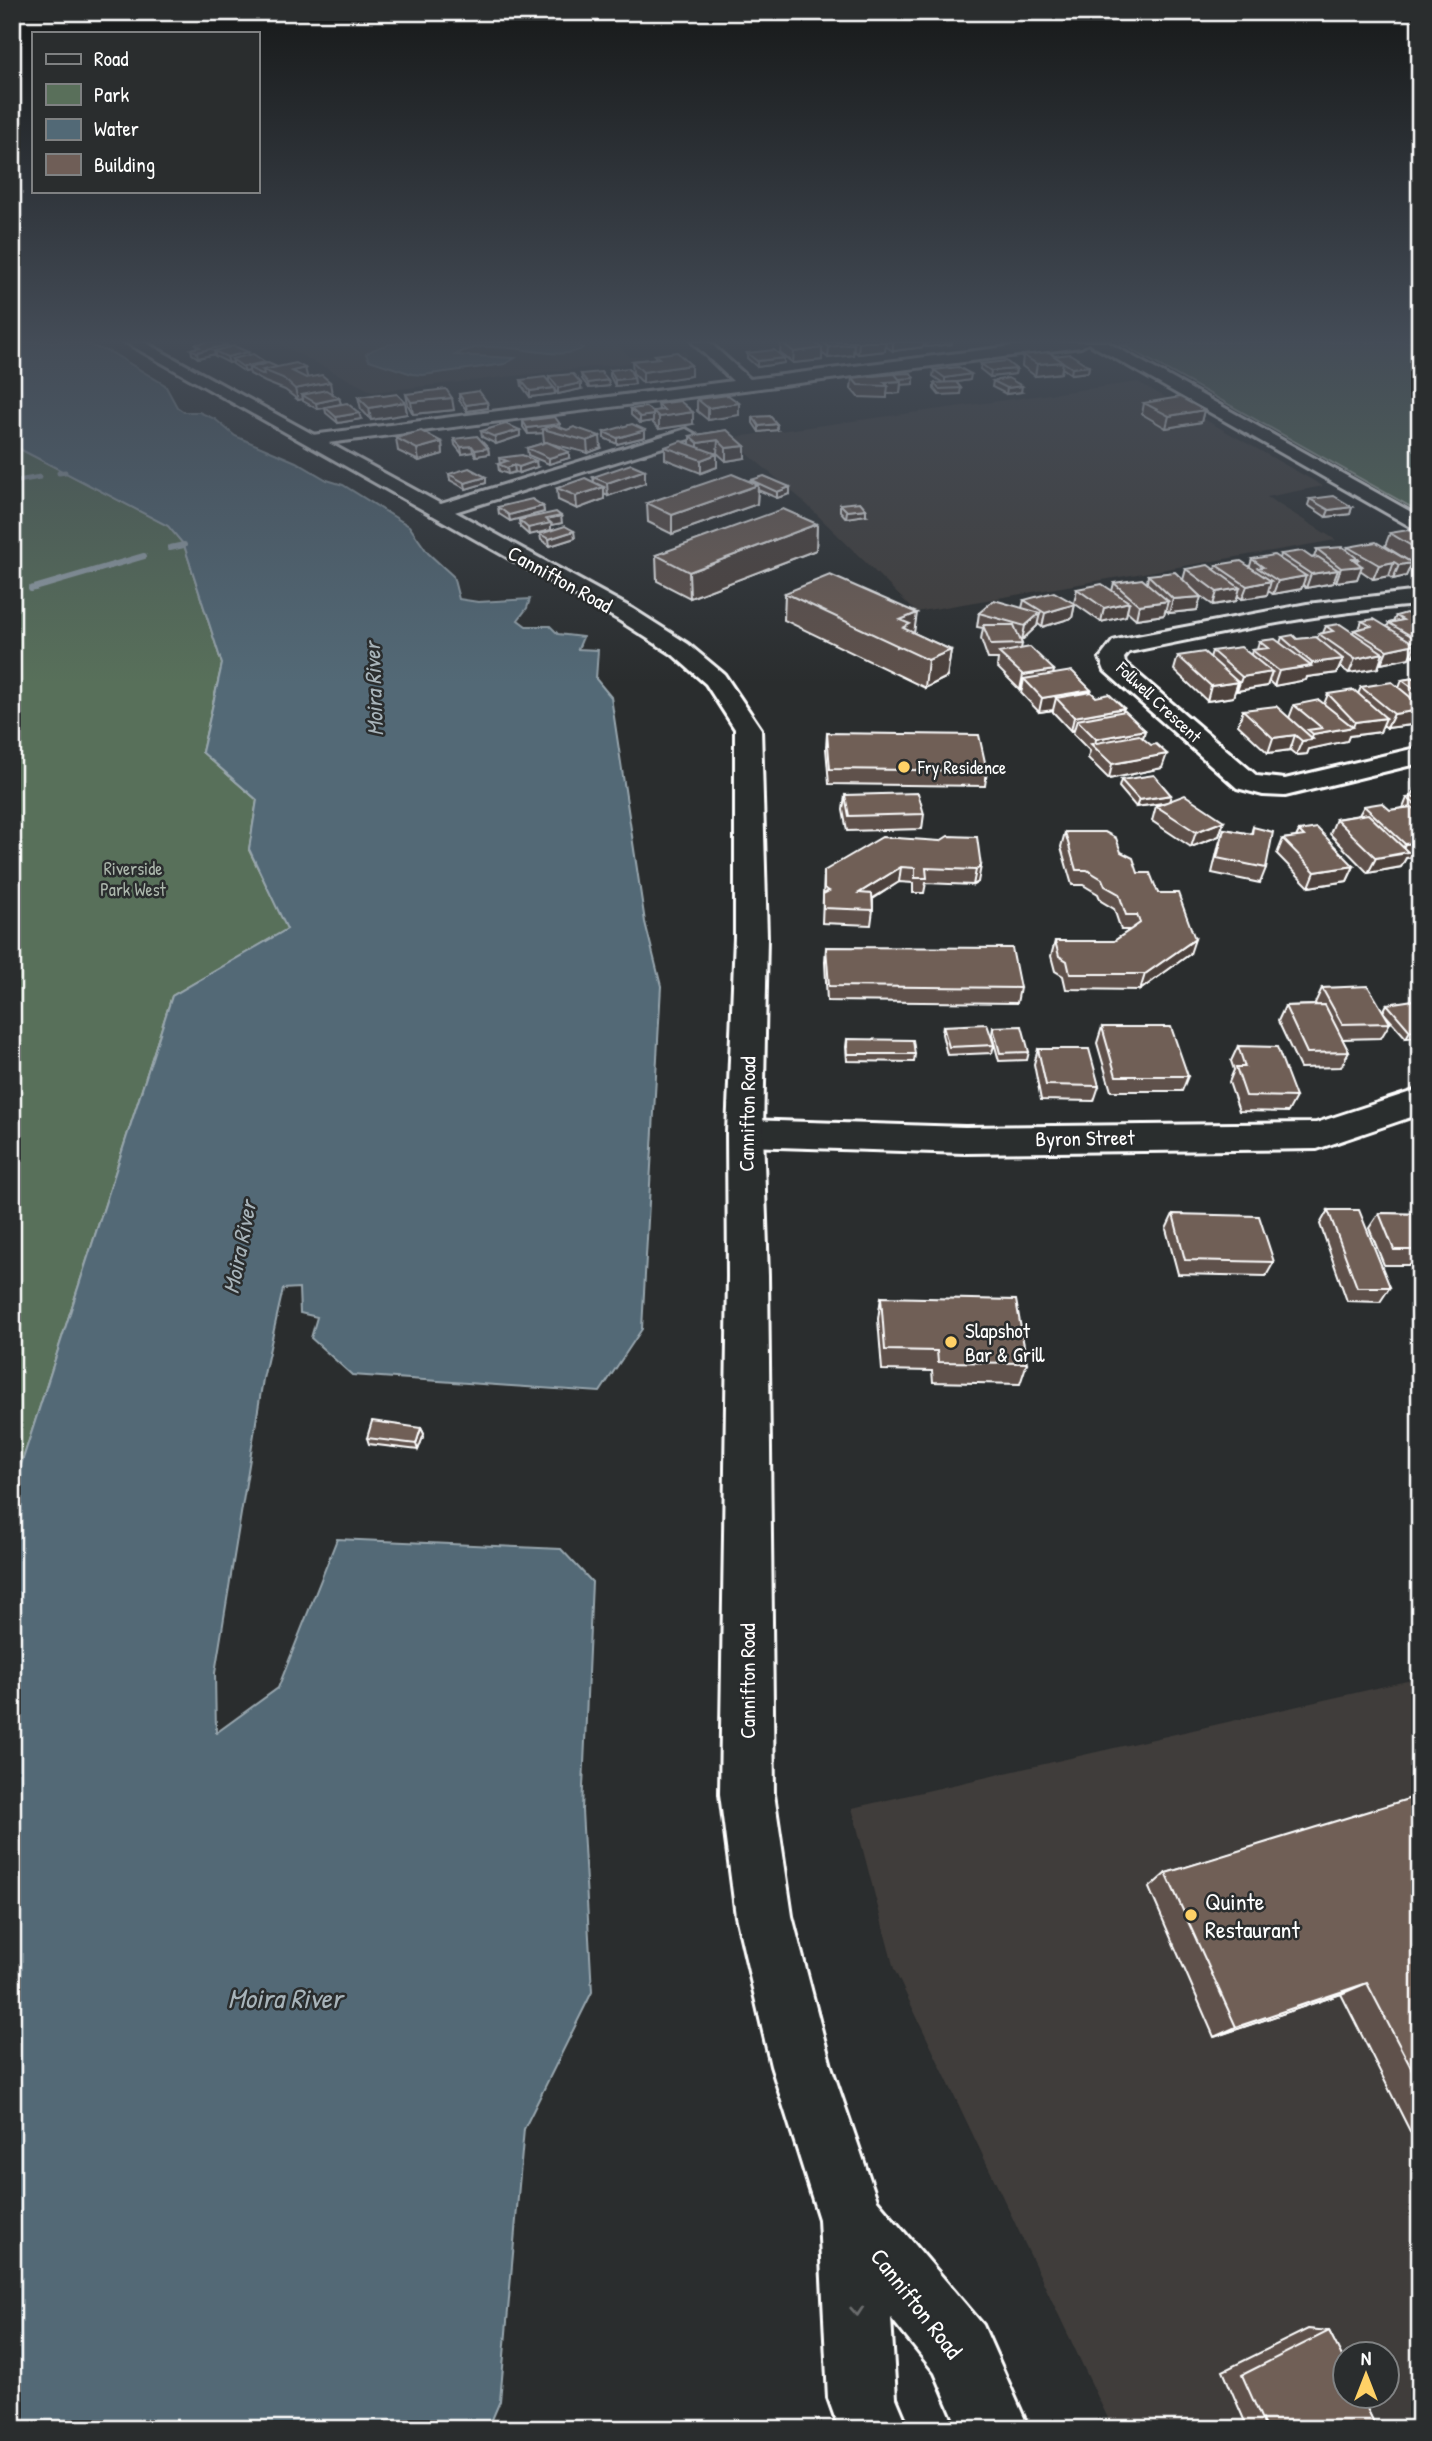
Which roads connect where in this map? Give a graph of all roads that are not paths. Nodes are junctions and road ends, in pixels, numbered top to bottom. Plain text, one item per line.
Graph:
1 (341, 456) edge
2 (616, 456) edge
3 (1297, 456) edge
4 (439, 511) junction
5 (1420, 526) edge
6 (1420, 598) edge
7 (1420, 755) edge
8 (1420, 1101) edge
9 (745, 1133) junction
10 (851, 2219) junction
11 (874, 2429) edge
12 (994, 2429) edge

1 - 4 street, Cannifton Road
2 - 4 street
3 - 5 street
4 - 9 street, Cannifton Road
6 - 7 street, Follwell Crescent
8 - 9 street, Byron Street
9 - 10 street, Cannifton Road
10 -> 11 street, Cannifton Road
10 - 12 street, Cannifton Road

